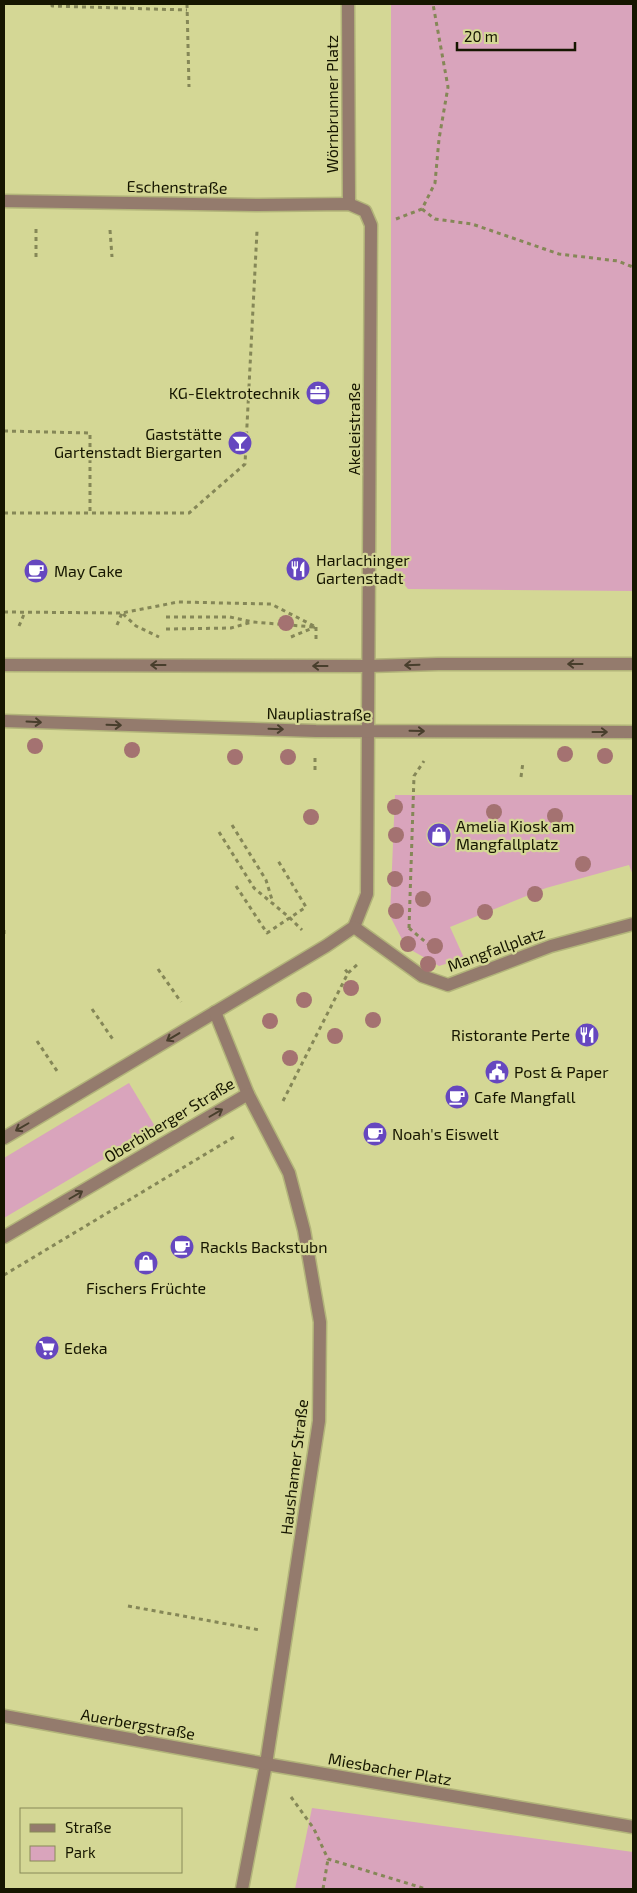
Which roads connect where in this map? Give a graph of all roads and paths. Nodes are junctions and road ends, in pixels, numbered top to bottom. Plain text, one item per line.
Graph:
1 (52, 4) edge
2 (187, 4) edge
3 (348, 4) edge
4 (433, 4) edge
5 (188, 10) junction
6 (189, 88) dead end
7 (4, 201) edge
8 (349, 204) junction
9 (258, 205) junction
10 (422, 209) junction
11 (371, 225) junction
12 (36, 229) dead end
13 (110, 229) dead end
14 (36, 257) dead end
15 (112, 257) dead end
16 (633, 267) edge
17 (4, 431) edge
18 (4, 512) edge
19 (90, 512) junction
20 (4, 612) edge
21 (25, 612) junction
22 (122, 613) junction
23 (166, 617) dead end
24 (253, 622) junction
25 (117, 625) dead end
26 (19, 626) dead end
27 (316, 627) junction
28 (166, 629) dead end
29 (4, 664) edge
30 (633, 664) edge
31 (316, 666) junction
32 (369, 666) junction
33 (4, 721) edge
34 (368, 730) junction
35 (316, 731) junction
36 (633, 732) edge
37 (424, 760) dead end
38 (523, 762) dead end
39 (315, 770) dead end
40 (521, 777) dead end
41 (232, 825) dead end
42 (219, 832) dead end
43 (276, 859) dead end
44 (236, 886) dead end
45 (274, 904) junction
46 (290, 918) junction
47 (633, 924) edge
48 (354, 927) junction
49 (410, 928) dead end
50 (4, 930) edge
51 (4, 935) edge
52 (338, 961) dead end
53 (358, 964) dead end
54 (158, 969) dead end
55 (348, 973) junction
56 (92, 1009) dead end
57 (215, 1012) junction
58 (196, 1024) junction
59 (37, 1042) dead end
60 (130, 1063) junction
61 (248, 1094) junction
62 (74, 1096) junction
63 (261, 1119) junction
64 (4, 1138) edge
65 (4, 1237) edge
66 (4, 1275) edge
67 (128, 1606) dead end
68 (230, 1625) dead end
69 (4, 1716) edge
70 (266, 1764) junction
71 (633, 1826) edge
72 (328, 1859) junction
73 (242, 1889) edge
74 (323, 1889) edge
75 (426, 1889) edge

1 - 5 path
2 - 5 path
3 - 8 street, Wörnbrunner Platz
4 - 10 path
5 - 6 path
7 - 9 street, Eschenstraße
8 - 9 street, Eschenstraße
8 - 11 street
9 - 19 path
10 - 11 path
10 - 16 path
11 - 32 street, Akeleistraße
12 - 14 path
13 - 15 path
17 - 19 path
18 - 19 path
20 - 21 path
21 - 22 path
21 - 26 path
22 - 25 path
22 - 27 path
23 - 24 path
24 - 27 path
24 - 28 path
27 - 31 path
31 -> 29 street
30 -> 32 street
32 -> 31 street
32 - 34 street
33 -> 35 street, Naupliastraße
34 - 35 street, Naupliastraße
34 -> 36 street, Naupliastraße
34 - 48 street
35 - 39 path
37 - 49 path
38 - 40 path
41 - 45 path
42 - 45 path
43 - 46 path
44 - 46 path
45 - 46 path
47 - 48 street, Mangfallplatz
48 - 57 street
50 - 51 path
52 - 55 path
53 - 55 path
54 - 58 path
55 - 63 path
56 - 60 path
57 - 58 street
57 - 61 street, Oberbiberger Straße
58 -> 60 street
59 - 62 path
60 - 62 street
61 - 63 street, Haushamer Straße
65 -> 61 street, Oberbiberger Straße
62 -> 64 street
63 - 66 path
63 - 70 street, Haushamer Straße
67 - 68 path
69 - 70 street, Auerbergstraße
70 - 71 street, Miesbacher Platz
70 - 72 path
70 - 73 street
72 - 74 path
72 - 75 path

